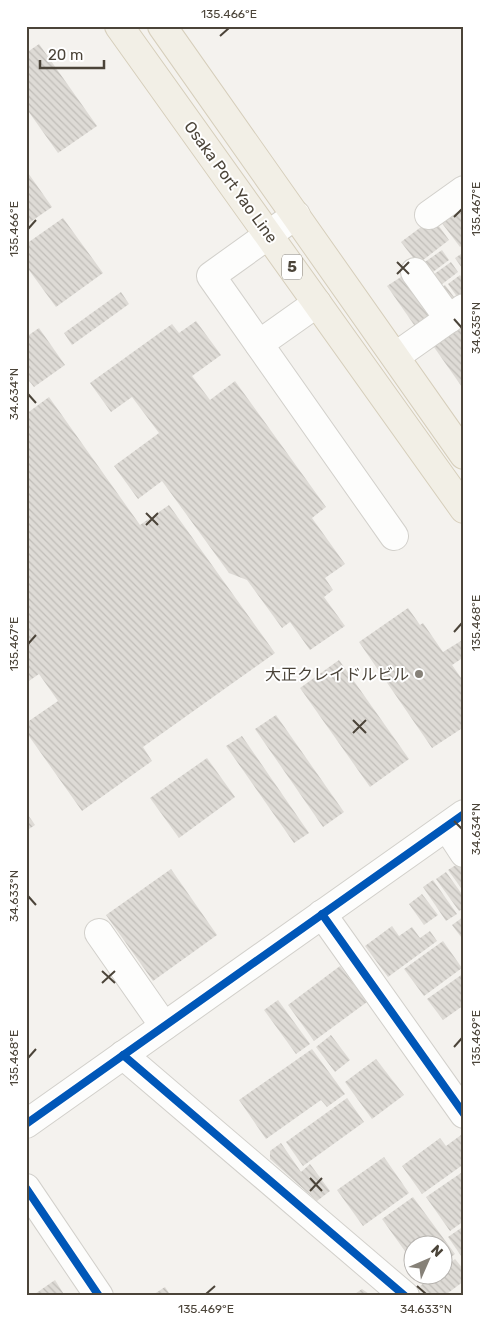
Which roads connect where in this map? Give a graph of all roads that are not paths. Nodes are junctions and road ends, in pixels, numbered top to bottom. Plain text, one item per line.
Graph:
1 (119, 26) edge
2 (162, 26) edge
3 (462, 195) edge
4 (296, 215) junction
5 (429, 215) dead end
6 (268, 235) junction
7 (415, 272) dead end
8 (317, 303) junction
9 (456, 313) edge
10 (259, 344) junction
11 (396, 356) junction
12 (460, 441) edge
13 (464, 509) edge
14 (394, 536) dead end
15 (455, 820) edge
16 (464, 853) edge
17 (322, 914) junction
18 (99, 933) dead end
19 (164, 1026) junction
20 (123, 1055) junction
21 (464, 1114) edge
22 (26, 1124) edge
23 (26, 1188) edge
24 (99, 1296) edge
25 (405, 1296) edge

1 - 6 main road, Osaka Port Yao Line / 5
2 - 4 main road, Osaka Port Yao Line / 5
3 - 5 street
4 - 6 street
4 - 11 main road, Osaka Port Yao Line / 5
6 - 8 main road, Osaka Port Yao Line / 5
6 - 10 street
7 - 9 street
8 - 10 street
8 - 13 main road, Osaka Port Yao Line / 5
9 - 11 street
10 - 14 street
11 - 12 main road, Osaka Port Yao Line / 5
15 - 16 street
15 - 17 street
17 - 19 street
17 - 21 street
18 - 19 street
19 - 20 street
20 - 22 street
20 - 25 street
23 - 24 street

